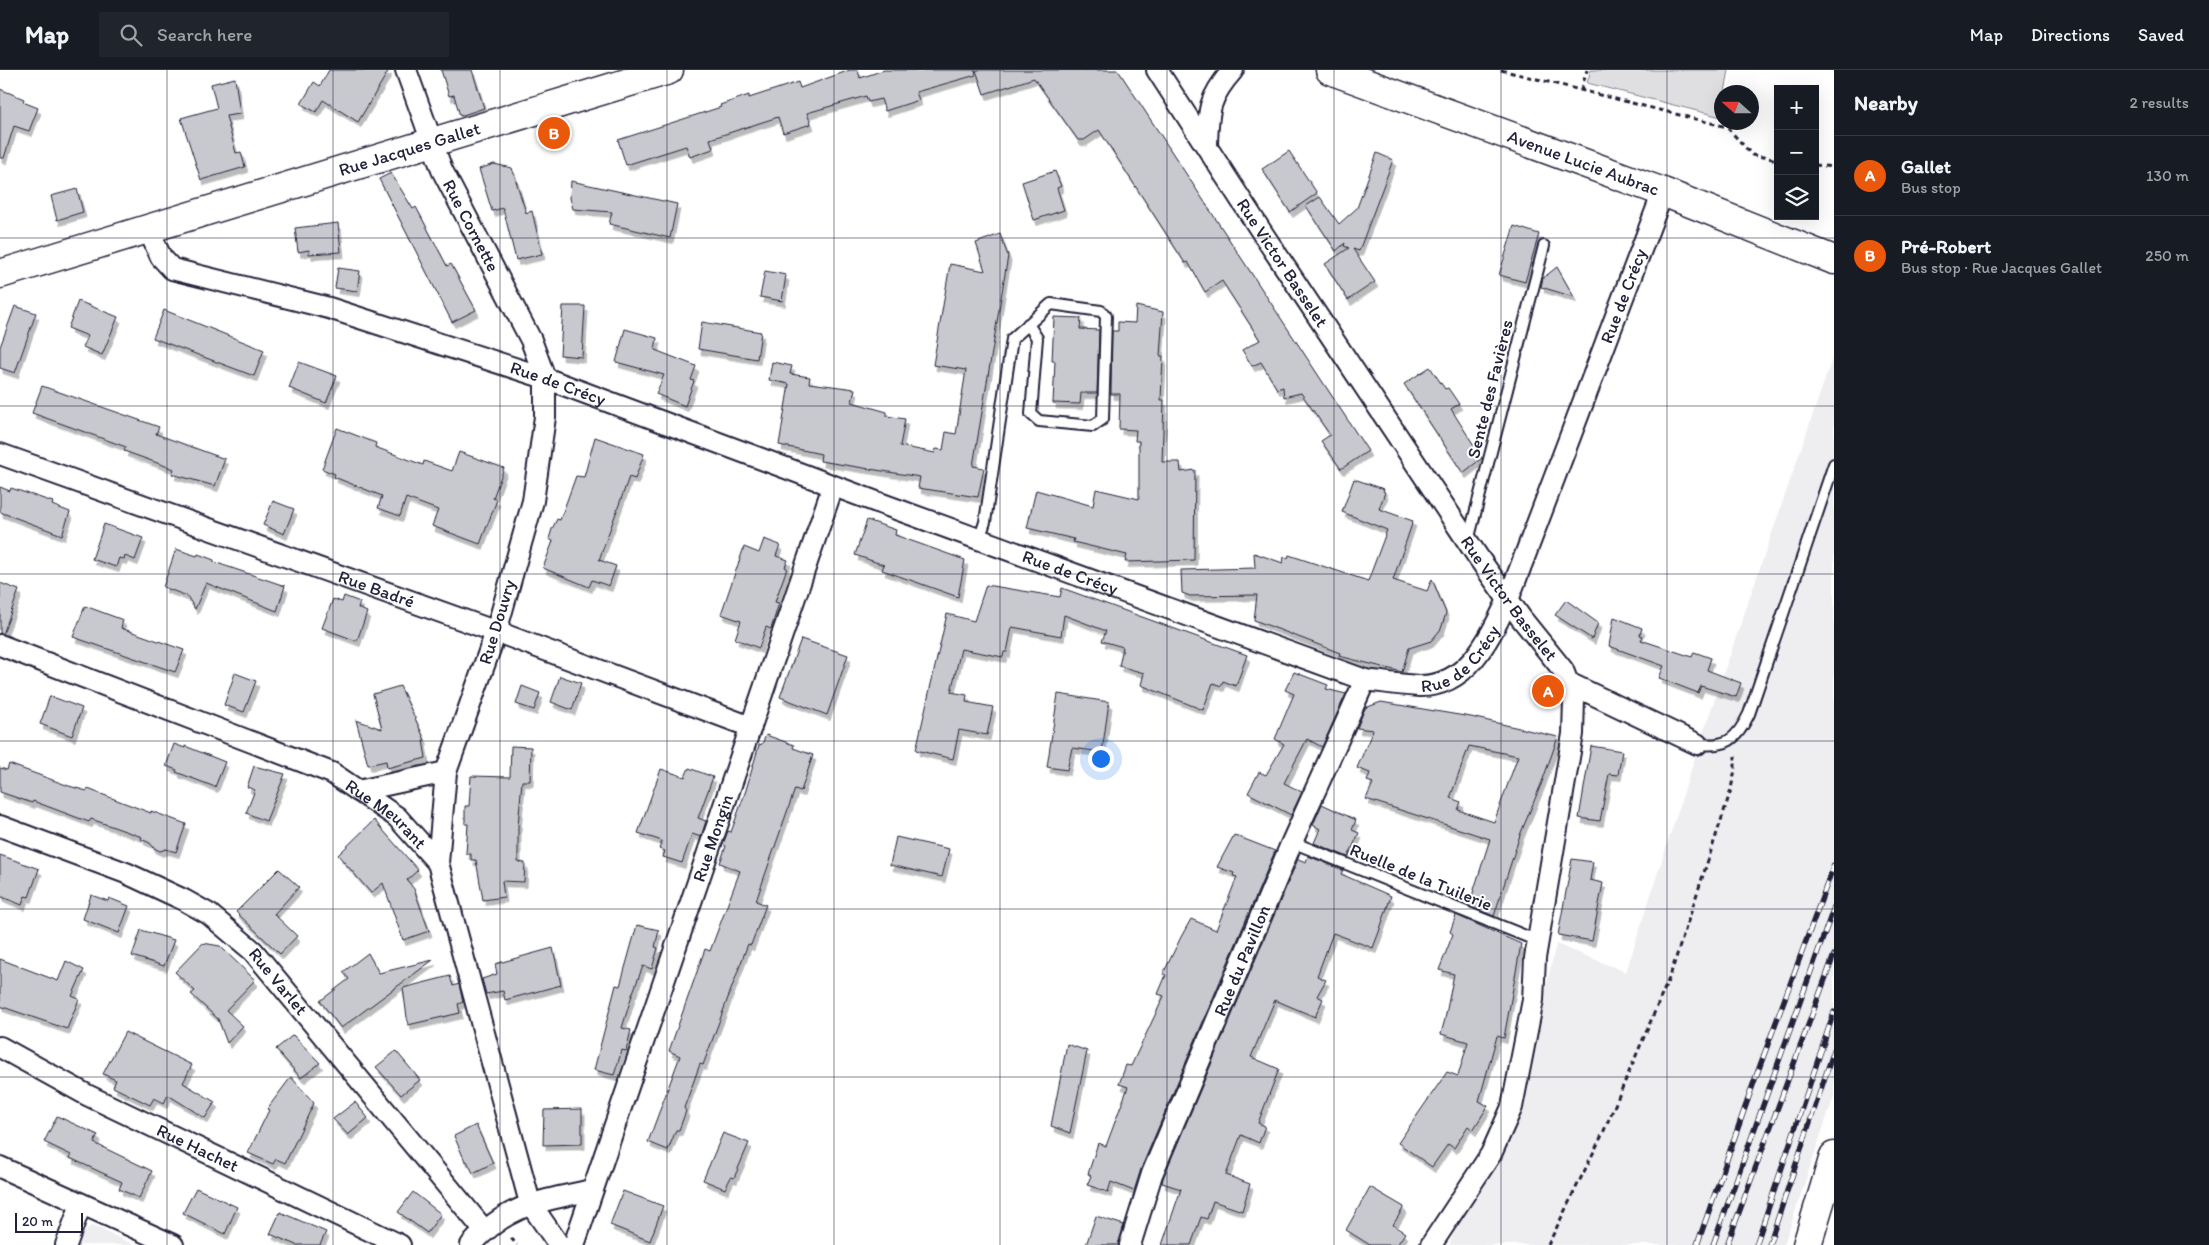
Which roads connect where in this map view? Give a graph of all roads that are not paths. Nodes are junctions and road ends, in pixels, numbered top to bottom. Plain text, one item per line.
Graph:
1 (406, 70) edge
2 (669, 70) edge
3 (1157, 70) edge
4 (1233, 70) edge
5 (1330, 70) edge
6 (431, 143) junction
7 (1207, 145) junction
8 (1663, 192) junction
9 (148, 229) junction
10 (1544, 246) dead end
11 (1834, 260) edge
12 (0, 274) edge
13 (1028, 324) junction
14 (544, 378) junction
15 (0, 454) edge
16 (1834, 464) edge
17 (833, 486) junction
18 (979, 540) junction
19 (1468, 541) junction
20 (1508, 600) junction
21 (496, 632) junction
22 (0, 645) edge
23 (1365, 680) junction
24 (1569, 683) junction
25 (751, 728) junction
26 (1697, 744) joint
27 (446, 772) junction
28 (358, 791) junction
29 (0, 826) edge
30 (1292, 842) junction
31 (438, 863) junction
32 (1538, 941) junction
33 (0, 1047) edge
34 (1834, 1156) edge
35 (0, 1167) edge
36 (592, 1190) junction
37 (530, 1203) junction
38 (81, 1204) junction
39 (477, 1238) edge
40 (66, 1245) edge
41 (173, 1245) edge
42 (400, 1245) edge
43 (559, 1245) edge
44 (574, 1245) edge
45 (1130, 1245) edge
46 (1431, 1245) edge
47 (1807, 1245) edge

1 - 6 street, Rue Cornette
2 - 6 main road, Rue Jacques Gallet
3 - 7 street, Rue Victor Basselet
4 - 7 street
5 - 8 main road, Avenue Lucie Aubrac
6 - 9 main road, Rue Jacques Gallet
6 - 14 street, Rue Cornette
7 - 19 street, Rue Victor Basselet
8 - 11 main road, Avenue Lucie Aubrac
8 - 20 street, Rue de Crécy
9 - 12 main road, Rue Jacques Gallet
9 - 14 street, Rue de Crécy
10 - 19 lane, Sente des Favières
13 - 13 lane
13 - 18 lane
14 - 17 street, Rue de Crécy
14 - 21 street, Rue Douvry
15 - 21 street, Rue Badré
16 - 26 lane
17 - 18 street, Rue de Crécy
17 - 25 street, Rue Mongin
18 - 23 street, Rue de Crécy
19 - 20 street, Rue Victor Basselet
20 - 23 street, Rue de Crécy
20 - 24 street, Rue Victor Basselet
21 - 25 street, Rue Badré
21 - 27 street, Rue Douvry
22 - 28 street, Rue Meurant
23 - 30 street, Rue du Pavillon
24 - 26 street
24 - 32 street, Rue Victor Basselet
25 - 36 street, Rue Mongin
27 - 28 street
27 - 31 street, Rue Douvry
28 - 31 street, Rue Meurant
29 - 39 street, Rue Varlet
30 - 32 lane, Ruelle de la Tuilerie
30 - 45 street, Rue du Pavillon
31 - 37 street, Rue Meurant
32 - 46 street, Rue Victor Basselet
33 - 42 street, Rue Hachet
34 - 47 main road
35 - 38 street
36 - 37 street
36 - 44 street, Rue Mongin
37 - 39 street
37 - 43 street, Rue Meurant
38 - 40 street
38 - 41 street

